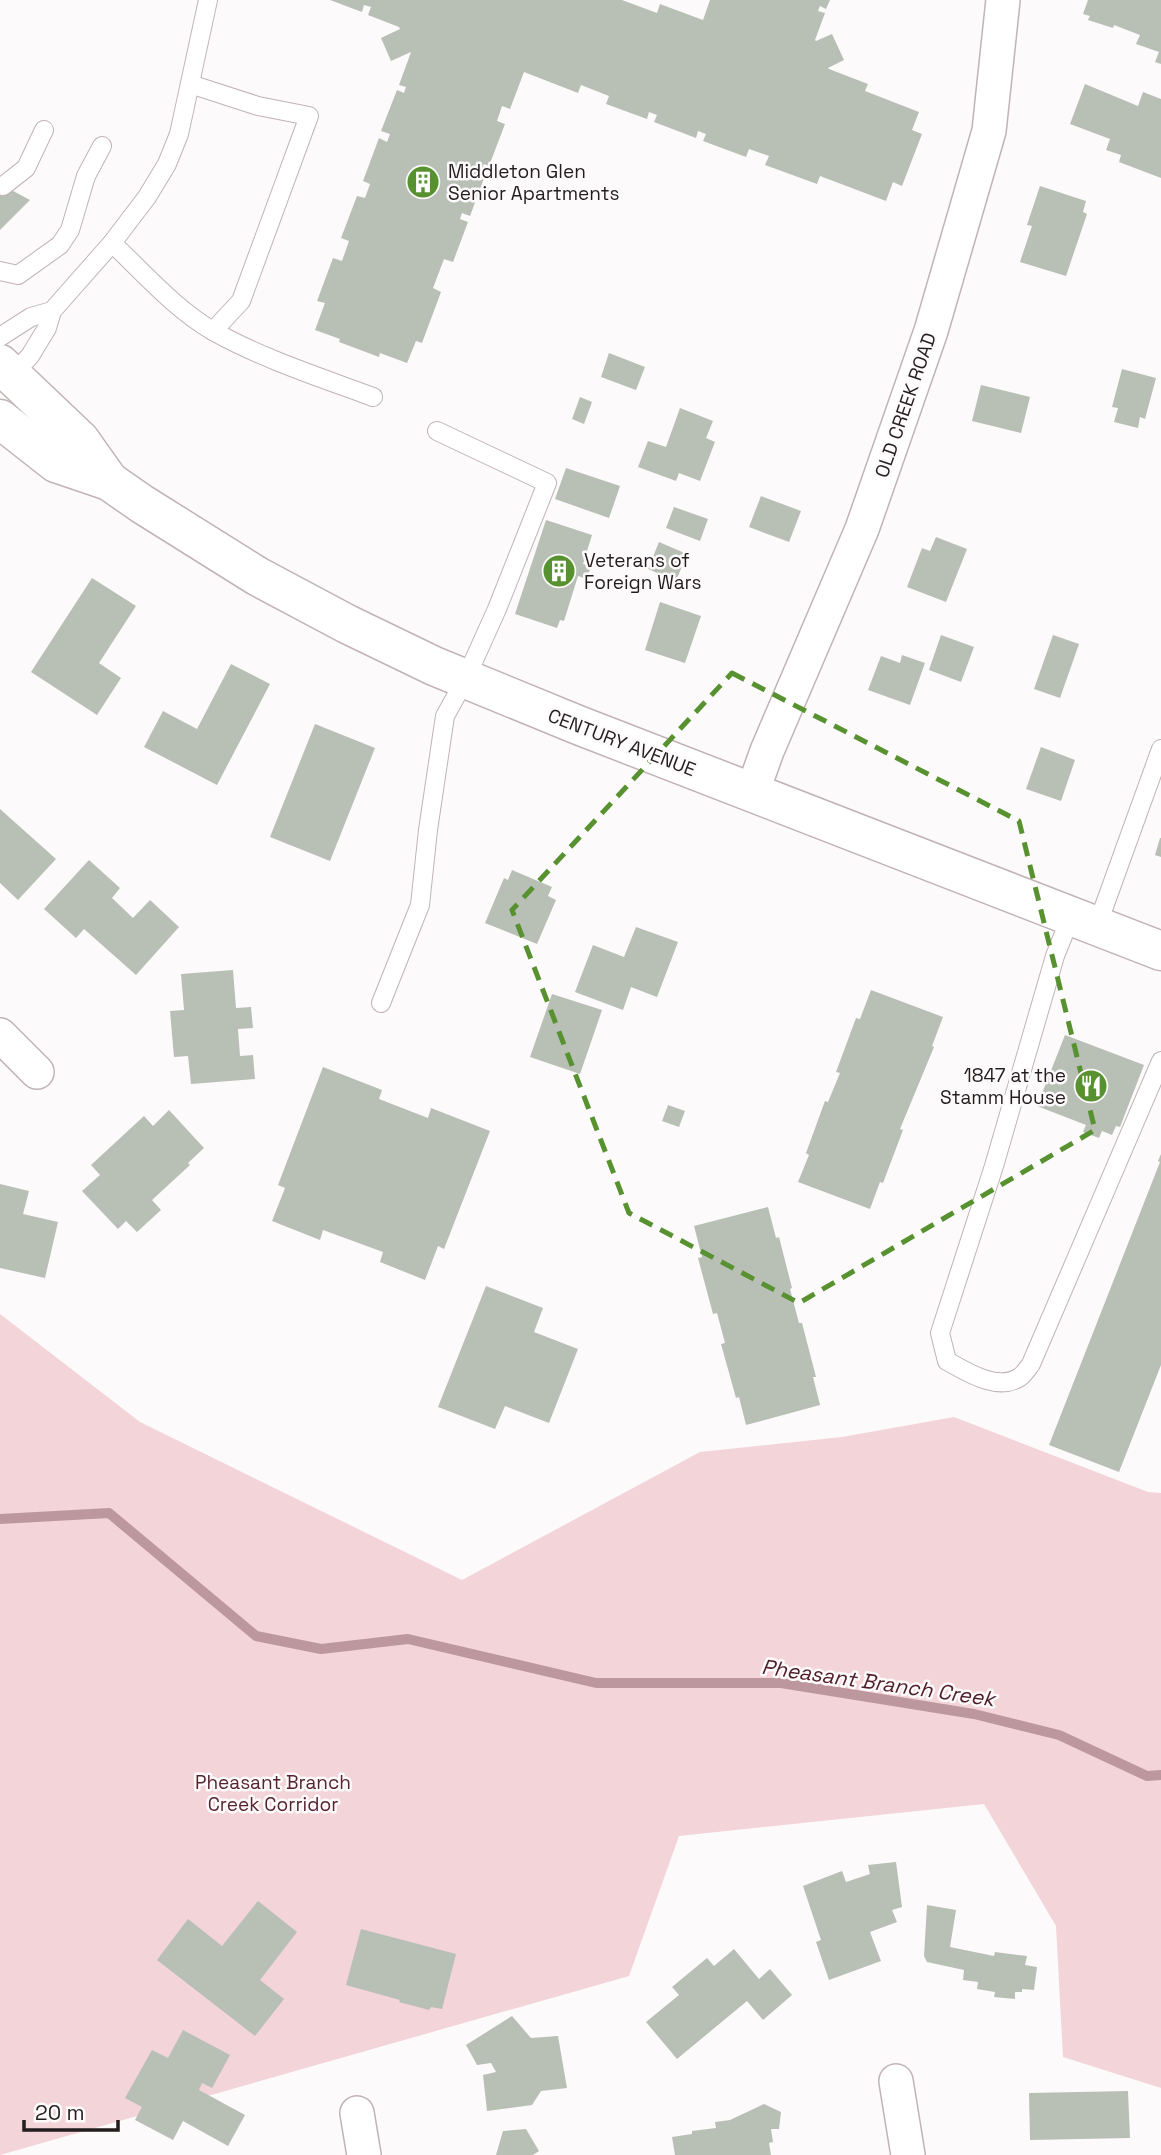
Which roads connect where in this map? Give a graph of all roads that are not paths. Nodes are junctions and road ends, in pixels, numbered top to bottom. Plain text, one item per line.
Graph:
1 (208, 0) edge
2 (1003, 0) edge
3 (190, 84) junction
4 (44, 130) dead end
5 (102, 146) dead end
6 (3, 186) dead end
7 (112, 243) junction
8 (0, 271) edge
9 (52, 311) junction
10 (213, 331) junction
11 (0, 337) edge
12 (6, 369) edge
13 (373, 397) dead end
14 (0, 419) edge
15 (437, 430) dead end
16 (109, 481) junction
17 (466, 680) junction
18 (1161, 749) edge
19 (752, 793) junction
20 (1084, 921) junction
21 (1161, 951) edge
22 (381, 1003) dead end
23 (0, 1035) edge
24 (1161, 1061) edge
25 (37, 1072) dead end
26 (896, 2081) dead end
27 (357, 2113) dead end
28 (364, 2155) edge
29 (908, 2155) edge

1 - 3 lane
2 - 19 street, OLD CREEK ROAD
3 - 7 lane
3 - 10 lane
4 - 6 lane
5 - 8 lane
7 - 9 lane
7 - 10 lane
9 - 11 lane
9 - 12 lane
10 - 13 lane
12 - 16 main road, CENTURY AVENUE
14 - 16 main road, CENTURY AVENUE
15 - 17 lane
16 - 17 main road, CENTURY AVENUE
17 - 19 main road, CENTURY AVENUE
17 - 22 lane
18 - 20 lane
19 - 20 main road, CENTURY AVENUE
20 - 21 main road, CENTURY AVENUE
20 - 24 lane
23 - 25 street
26 - 29 street
27 - 28 street

